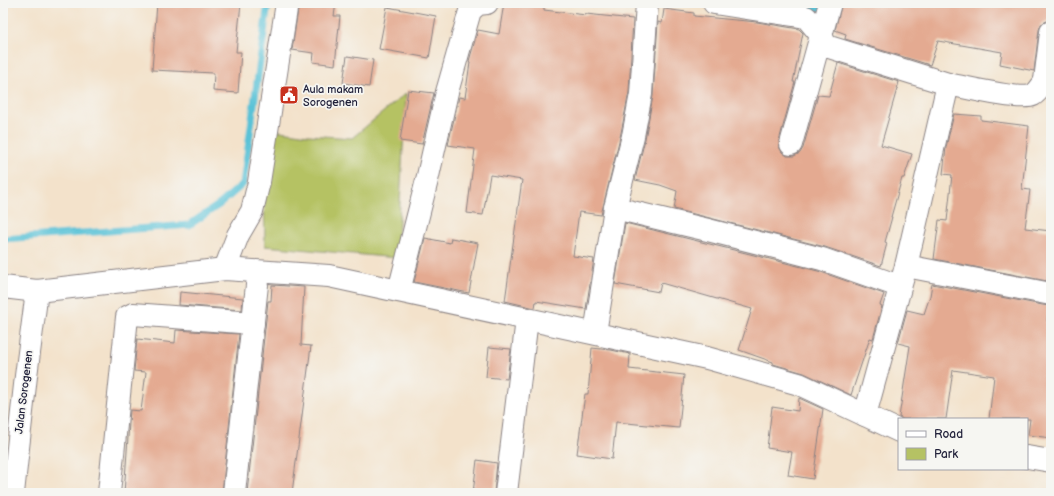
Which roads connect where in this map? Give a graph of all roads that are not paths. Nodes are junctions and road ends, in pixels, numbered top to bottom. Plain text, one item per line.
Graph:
1 (287, 3) edge
2 (480, 3) edge
3 (647, 3) edge
4 (714, 3) edge
5 (830, 3) edge
6 (1051, 32) edge
7 (821, 35) junction
8 (1048, 77) edge
9 (948, 84) junction
10 (792, 144) dead end
11 (615, 208) junction
12 (906, 266) junction
13 (225, 269) junction
14 (257, 286) dead end
15 (899, 286) junction
16 (3, 287) edge
17 (37, 291) junction
18 (399, 291) junction
19 (1051, 294) edge
20 (527, 319) junction
21 (253, 323) junction
22 (595, 333) junction
23 (864, 415) junction
24 (898, 431) edge
25 (1028, 457) edge
26 (1051, 461) edge
27 (13, 493) edge
28 (108, 493) edge
29 (234, 493) edge
30 (506, 493) edge

1 - 13 street
2 - 18 street
3 - 11 street
4 - 7 street
5 - 7 street
6 - 8 street
7 - 9 street
7 - 10 street
8 - 9 street
9 - 12 street
11 - 15 street
11 - 22 street
12 - 15 street
12 - 19 street
13 - 17 street
13 - 18 street
14 - 21 street
15 - 23 street
16 - 17 street
17 - 27 street, Jalan Sorogenen
18 - 20 street
20 - 22 street
20 - 30 street
21 - 28 street
21 - 29 street
22 - 23 street
23 - 24 street
25 - 26 street

